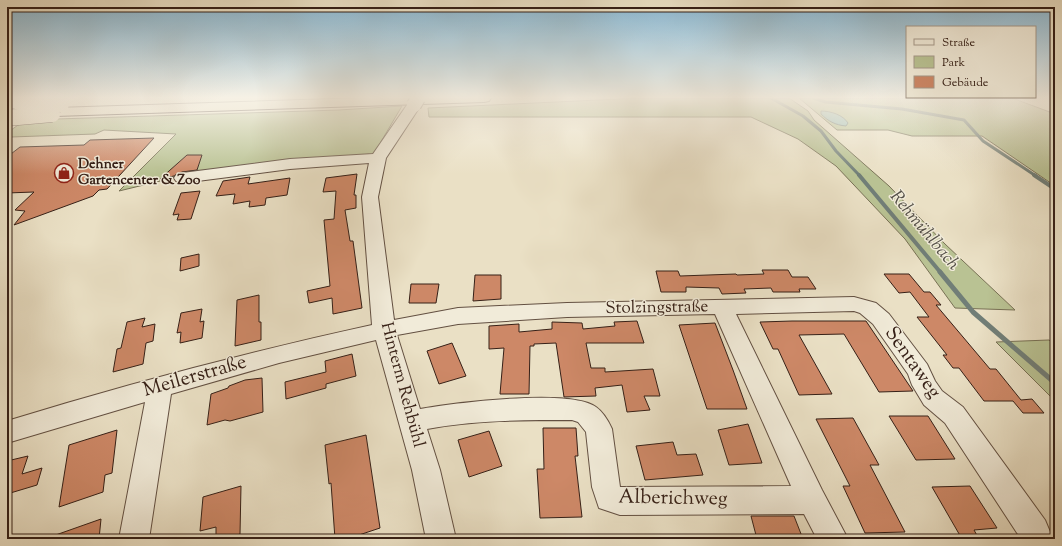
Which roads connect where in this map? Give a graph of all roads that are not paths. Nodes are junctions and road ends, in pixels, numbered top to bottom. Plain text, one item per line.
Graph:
1 (401, 123) edge
2 (378, 158) junction
3 (182, 178) dead end
4 (722, 308) junction
5 (384, 330) junction
6 (160, 387) junction
7 (412, 421) junction
8 (7, 432) edge
9 (812, 500) junction
10 (134, 539) edge
11 (441, 539) edge
12 (833, 539) edge
13 (1038, 539) edge

1 - 2 street, Hinterm Rehbühl
2 - 3 street
2 - 5 street, Hinterm Rehbühl
4 - 5 street, Stolzingstraße
4 - 9 street, Stolzingstraße
4 - 13 street, Sentaweg
5 - 6 street, Meilerstraße
5 - 7 street, Hinterm Rehbühl
6 - 8 street, Meilerstraße
6 - 10 street
7 - 9 street, Alberichweg
7 - 11 street, Hinterm Rehbühl
9 - 12 street, Stolzingstraße

